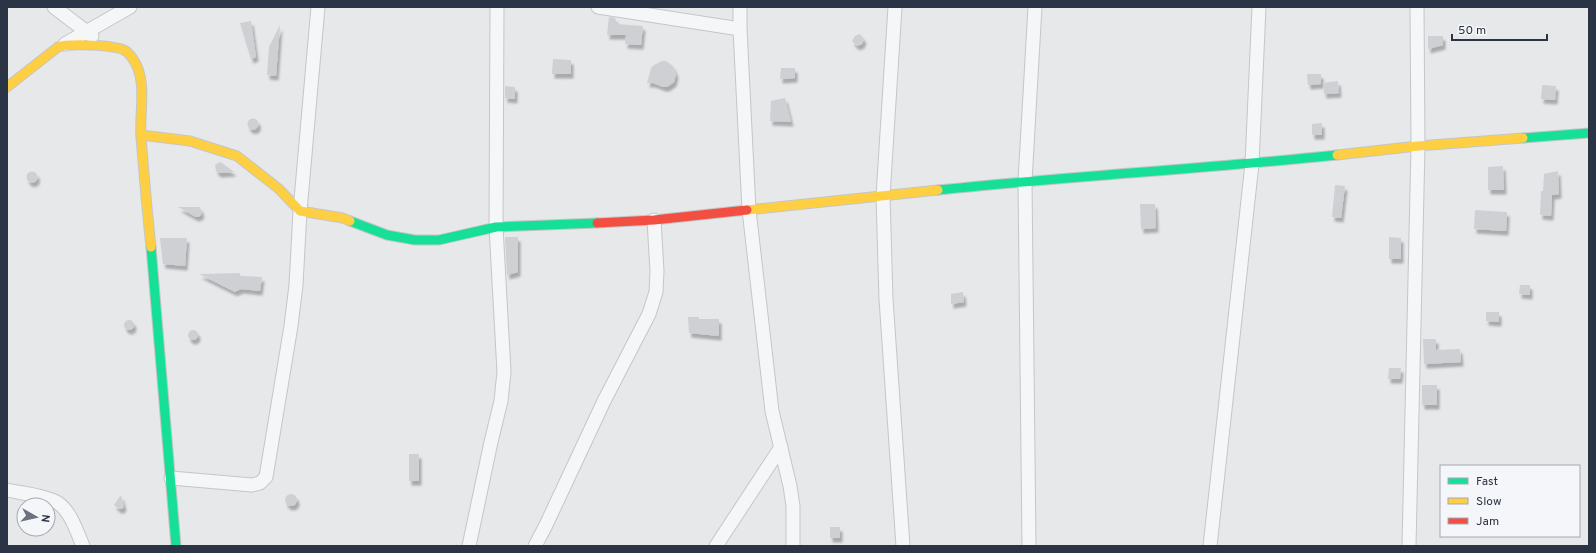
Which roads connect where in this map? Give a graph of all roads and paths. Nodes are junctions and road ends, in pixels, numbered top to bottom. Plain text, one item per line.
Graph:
1 (54, 7) edge
2 (130, 7) edge
3 (318, 7) edge
4 (497, 7) edge
5 (598, 7) edge
6 (740, 7) edge
7 (895, 7) edge
8 (1035, 7) edge
9 (1259, 7) edge
10 (1418, 8) edge
11 (740, 29) junction
12 (87, 32) junction
13 (64, 44) junction
14 (104, 46) junction
15 (9, 84) edge
16 (1589, 133) edge
17 (141, 135) junction
18 (1418, 146) junction
19 (1252, 164) junction
20 (1025, 181) junction
21 (883, 196) junction
22 (749, 210) junction
23 (300, 211) junction
24 (654, 220) junction
25 (496, 227) junction
26 (781, 447) junction
27 (171, 478) junction
28 (7, 490) edge
29 (83, 546) edge
30 (176, 546) edge
31 (469, 546) edge
32 (535, 546) edge
33 (716, 546) edge
34 (793, 546) edge
35 (903, 546) edge
36 (1029, 546) edge
37 (1210, 546) edge
38 (1408, 546) edge

1 - 12 street
2 - 12 street
3 - 23 street
4 - 25 street
5 - 11 street
6 - 11 street
7 - 21 street
8 - 20 street
9 - 19 street
10 - 18 street
11 - 22 street
12 - 13 street
12 - 14 street
13 - 14 street
13 - 15 street
14 - 17 street
16 - 18 street
17 - 23 street
17 - 27 street
18 - 19 street
18 - 38 street
19 - 20 street
19 - 37 street
20 - 21 street
20 - 36 street
21 - 22 street
21 - 35 street
22 - 24 street
22 - 26 street
23 - 25 street
23 - 27 street
24 - 25 street
24 - 32 street
25 - 31 street
26 - 33 street
26 - 34 street
27 - 30 street
28 - 29 street

